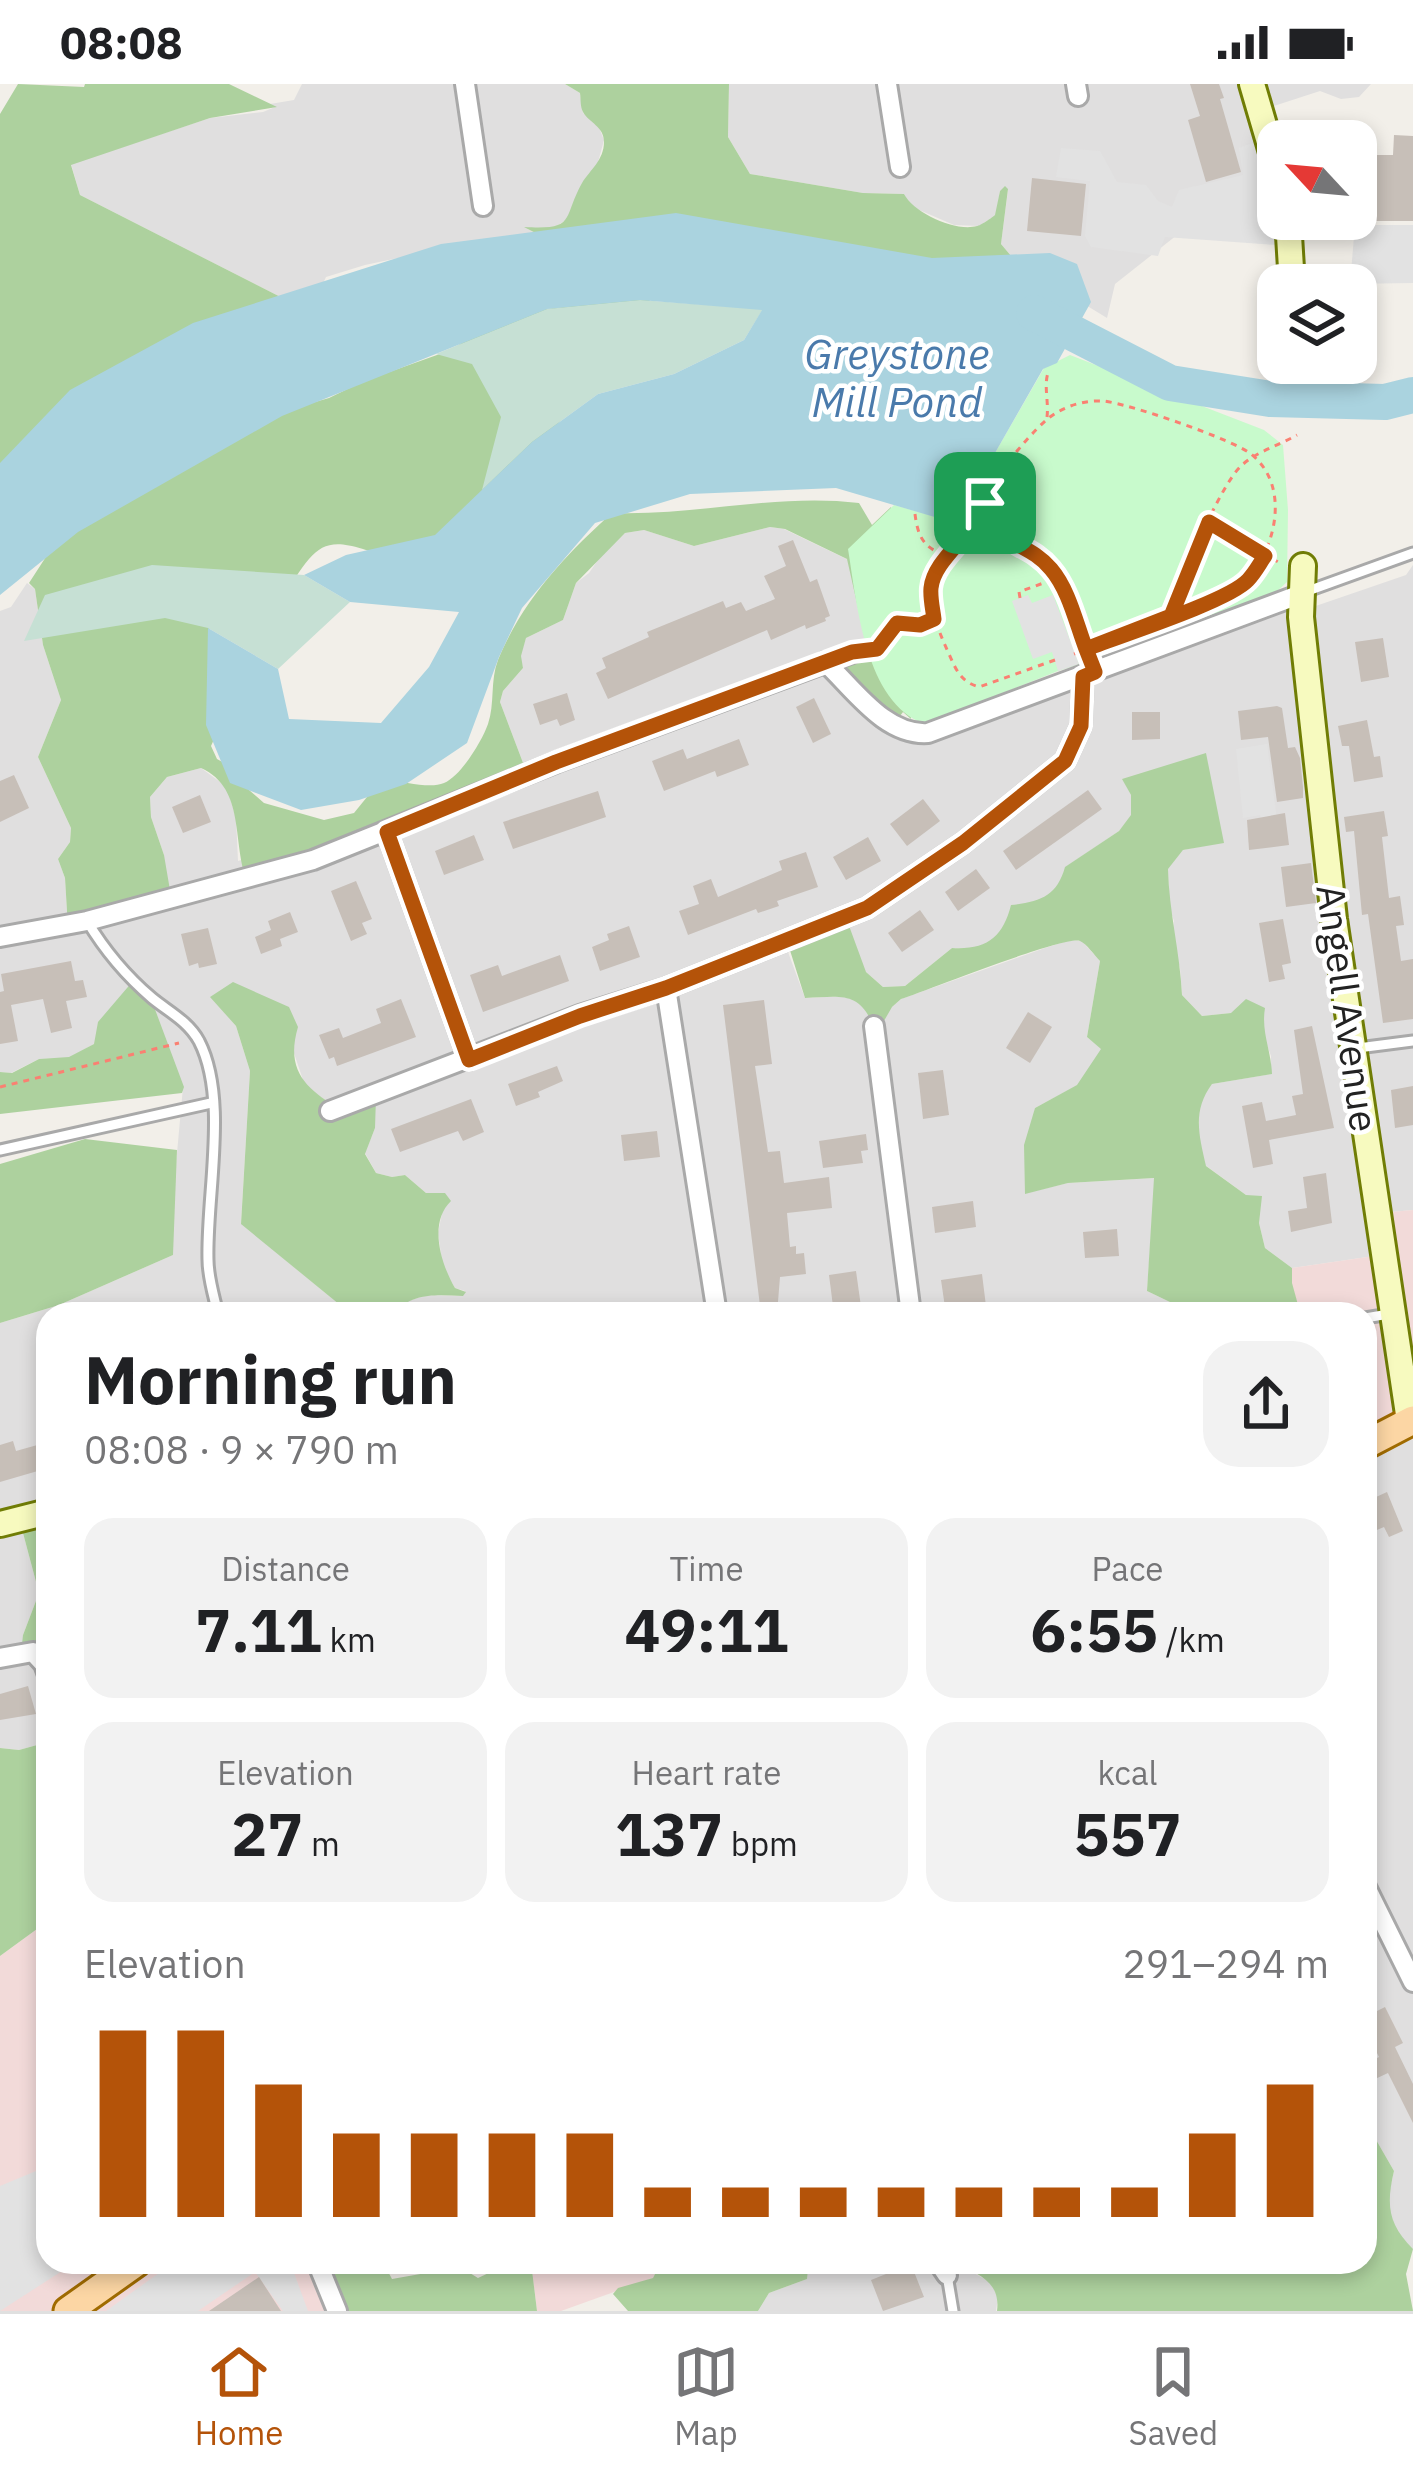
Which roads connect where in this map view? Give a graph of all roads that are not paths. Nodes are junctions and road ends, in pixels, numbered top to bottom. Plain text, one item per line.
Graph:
1 (465, 84) edge
2 (887, 84) edge
3 (1252, 84) edge
4 (1263, 120) edge
5 (900, 167) dead end
6 (483, 206) dead end
7 (1413, 553) edge
8 (1302, 577) junction
9 (852, 652) road end
10 (825, 662) junction
11 (1089, 675) junction
12 (387, 832) junction
13 (87, 922) junction
14 (0, 937) edge
15 (666, 988) junction
16 (874, 1026) dead end
17 (1413, 1041) edge
18 (1353, 1049) junction
19 (469, 1060) junction
20 (212, 1103) junction
21 (330, 1111) dead end
22 (0, 1150) edge
23 (216, 1302) edge
24 (715, 1302) edge
25 (908, 1302) edge
26 (1376, 1302) edge
27 (1377, 1316) edge
28 (1412, 1423) edge
29 (1377, 1439) edge
30 (36, 1515) edge
31 (0, 1524) edge
32 (36, 1655) edge
33 (0, 1658) edge
34 (1377, 1909) edge
35 (1411, 1974) edge
36 (120, 2274) edge
37 (322, 2274) edge
38 (944, 2274) edge
39 (68, 2311) edge
40 (337, 2311) edge
41 (953, 2311) edge

1 - 6 street
2 - 5 street
3 - 4 street
7 - 8 lane
8 - 11 street
8 - 18 street, Angell Avenue
9 - 10 street
10 - 11 street
10 - 12 street
11 - 15 street
12 - 13 street
12 - 19 street
13 - 14 street
13 - 20 lane
15 - 19 street
15 - 24 street
16 - 25 street
17 - 18 lane
18 - 26 street, Angell Avenue
19 - 21 street
20 - 22 lane
20 - 23 lane
27 - 28 street, Angell Avenue
28 - 29 main road
30 - 31 street
32 - 33 street
34 - 35 street
36 - 39 main road
37 - 40 street
38 - 41 lane

